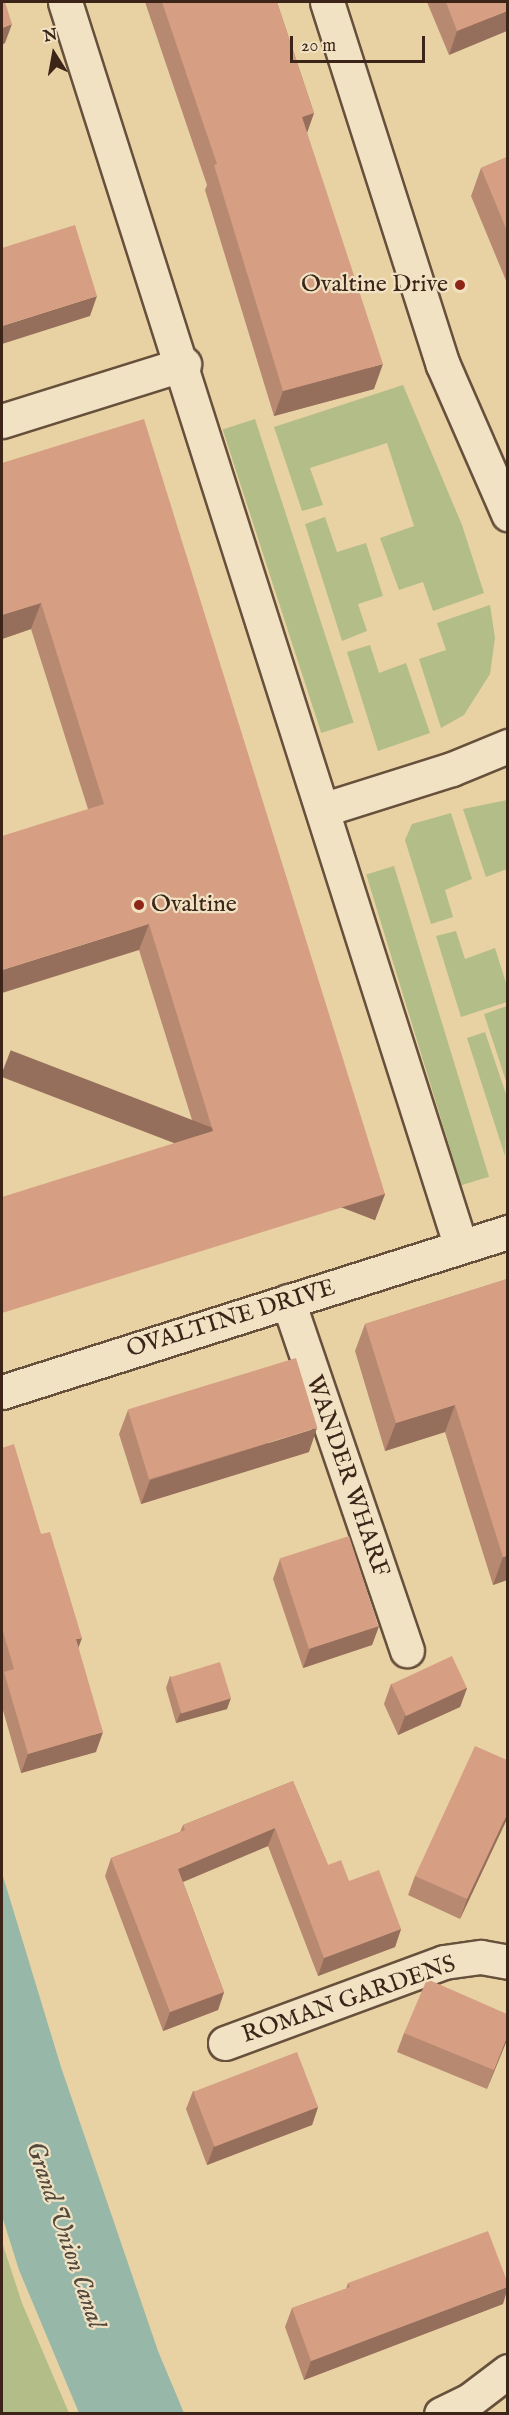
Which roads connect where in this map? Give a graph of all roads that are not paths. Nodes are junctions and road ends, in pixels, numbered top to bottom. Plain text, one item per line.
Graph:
1 (65, 2) edge
2 (327, 2) edge
3 (184, 364) junction
4 (2, 421) edge
5 (507, 514) edge
6 (507, 746) edge
7 (325, 809) junction
8 (507, 1232) edge
9 (461, 1247) junction
10 (288, 1301) junction
11 (2, 1392) edge
12 (407, 1650) dead end
13 (507, 1962) edge
14 (225, 2043) dead end
15 (507, 2371) edge
16 (441, 2414) edge

1 - 3 street
2 - 5 street
3 - 4 street
3 - 7 street
6 - 7 street
7 - 9 street
8 - 9 street, OVALTINE DRIVE
9 - 10 street, OVALTINE DRIVE
10 - 11 street, OVALTINE DRIVE
10 - 12 street, WANDER WHARF
13 - 14 street, ROMAN GARDENS
15 - 16 street

